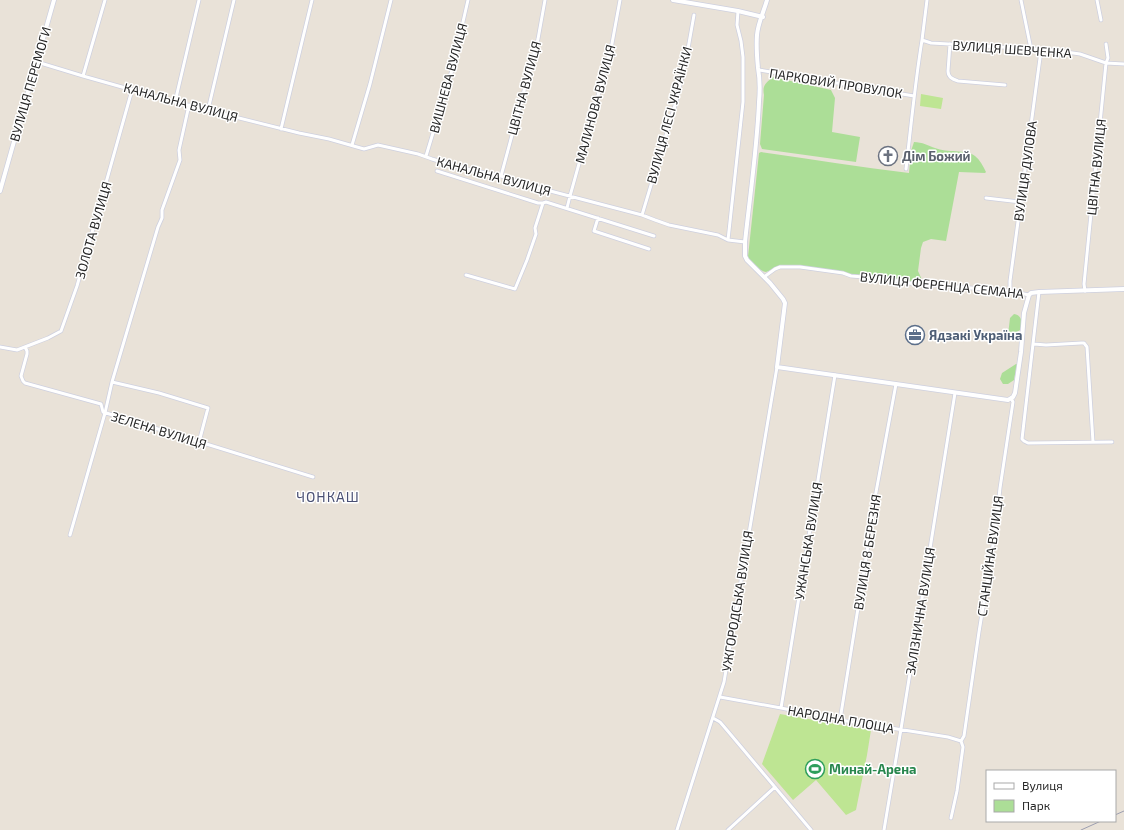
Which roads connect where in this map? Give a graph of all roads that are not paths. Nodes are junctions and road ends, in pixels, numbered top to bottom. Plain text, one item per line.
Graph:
1 (54, 0) edge
2 (105, 0) edge
3 (199, 0) edge
4 (234, 0) edge
5 (312, 0) edge
6 (391, 0) edge
7 (468, 0) edge
8 (544, 0) edge
9 (620, 0) edge
10 (673, 0) edge
11 (767, 0) edge
12 (928, 0) edge
13 (1020, 0) edge
14 (1097, 0) edge
15 (738, 11) junction
16 (694, 15) dead end
17 (763, 17) junction
18 (1101, 20) dead end
19 (922, 40) junction
20 (950, 44) junction
21 (1106, 44) dead end
22 (1031, 49) junction
23 (1039, 50) junction
24 (37, 62) junction
25 (1106, 63) junction
26 (1124, 64) edge
27 (759, 70) junction
28 (83, 76) junction
29 (1004, 85) dead end
30 (132, 90) junction
31 (914, 96) junction
32 (175, 102) junction
33 (189, 105) junction
34 (208, 110) junction
35 (281, 128) junction
36 (352, 145) junction
37 (426, 156) junction
38 (906, 169) dead end
39 (437, 171) dead end
40 (501, 176) junction
41 (0, 191) edge
42 (570, 196) junction
43 (986, 198) dead end
44 (1021, 202) junction
45 (543, 203) junction
46 (568, 208) junction
47 (642, 215) junction
48 (598, 218) junction
49 (654, 236) dead end
50 (728, 240) junction
51 (745, 242) junction
52 (648, 250) dead end
53 (466, 275) dead end
54 (764, 277) junction
55 (1124, 288) edge
56 (1010, 291) junction
57 (1085, 291) junction
58 (1039, 292) junction
59 (1029, 295) junction
60 (1034, 344) junction
61 (0, 347) edge
62 (24, 348) junction
63 (777, 367) junction
64 (835, 375) junction
65 (112, 382) junction
66 (896, 384) junction
67 (955, 393) junction
68 (1011, 398) junction
69 (105, 413) junction
70 (200, 442) junction
71 (1093, 442) junction
72 (1112, 442) dead end
73 (313, 477) dead end
74 (70, 535) dead end
75 (720, 697) junction
76 (781, 708) junction
77 (713, 718) junction
78 (840, 720) junction
79 (901, 730) junction
80 (962, 741) junction
81 (776, 787) junction
82 (951, 818) dead end
83 (677, 830) edge
84 (728, 830) edge
85 (812, 830) edge
86 (884, 830) edge

1 - 24 street, ВУЛИЦЯ ПЕРЕМОГИ
2 - 28 street
3 - 32 street
4 - 34 street
5 - 35 street
6 - 36 street
7 - 37 street, ВИШНЕВА ВУЛИЦЯ
8 - 40 street, ЦВІТНА ВУЛИЦЯ
9 - 42 street, МАЛИНОВА ВУЛИЦЯ
10 - 15 street
11 - 17 street
12 - 19 street
13 - 22 street
14 - 18 street
15 - 17 street
15 - 50 street
16 - 47 street, ВУЛИЦЯ ЛЕСІ УКРАЇНКИ
17 - 27 street
19 - 20 street, ВУЛИЦЯ ШЕВЧЕНКА
19 - 31 street
20 - 22 street, ВУЛИЦЯ ШЕВЧЕНКА
20 - 29 street
21 - 25 street, ЦВІТНА ВУЛИЦЯ
22 - 23 street, ВУЛИЦЯ ШЕВЧЕНКА
23 - 25 street, ВУЛИЦЯ ШЕВЧЕНКА
23 - 44 street, ВУЛИЦЯ ДУЛОВА
24 - 28 street, КАНАЛЬНА ВУЛИЦЯ
24 - 41 street, ВУЛИЦЯ ПЕРЕМОГИ
25 - 26 street, ВУЛИЦЯ ШЕВЧЕНКА
25 - 57 street, ЦВІТНА ВУЛИЦЯ
27 - 31 street, ПАРКОВИЙ ПРОВУЛОК
27 - 51 street
28 - 30 street, КАНАЛЬНА ВУЛИЦЯ
30 - 32 street, КАНАЛЬНА ВУЛИЦЯ
30 - 62 street, ЗОЛОТА ВУЛИЦЯ
31 - 38 street
32 - 33 street, КАНАЛЬНА ВУЛИЦЯ
33 - 34 street, КАНАЛЬНА ВУЛИЦЯ
33 - 65 street
34 - 35 street, КАНАЛЬНА ВУЛИЦЯ
35 - 36 street, КАНАЛЬНА ВУЛИЦЯ
36 - 37 street, КАНАЛЬНА ВУЛИЦЯ
37 - 40 street, КАНАЛЬНА ВУЛИЦЯ
39 - 45 street
40 - 42 street, КАНАЛЬНА ВУЛИЦЯ
42 - 46 street, МАЛИНОВА ВУЛИЦЯ
42 - 47 street, КАНАЛЬНА ВУЛИЦЯ
43 - 44 street
44 - 56 street, ВУЛИЦЯ ДУЛОВА
45 - 46 street
45 - 53 street
46 - 48 street
47 - 50 street, КАНАЛЬНА ВУЛИЦЯ
48 - 49 street
48 - 52 street
50 - 51 street, КАНАЛЬНА ВУЛИЦЯ
51 - 54 street
54 - 56 street, ВУЛИЦЯ ФЕРЕНЦА СЕМАНА
54 - 63 street
55 - 57 street, ВУЛИЦЯ ФЕРЕНЦА СЕМАНА
56 - 59 street, ВУЛИЦЯ ФЕРЕНЦА СЕМАНА
57 - 58 street, ВУЛИЦЯ ФЕРЕНЦА СЕМАНА
58 - 59 street, ВУЛИЦЯ ФЕРЕНЦА СЕМАНА
58 - 60 street
59 - 68 street, СТАНЦІЙНА ВУЛИЦЯ
60 - 71 street
60 - 71 street
61 - 62 street
62 - 69 street, ЗЕЛЕНА ВУЛИЦЯ
63 - 64 street
63 - 75 street, УЖГОРОДСЬКА ВУЛИЦЯ
64 - 66 street
64 - 76 street, УЖАНСЬКА ВУЛИЦЯ
65 - 69 street
65 - 70 street
66 - 67 street
66 - 78 street, ВУЛИЦЯ 8 БЕРЕЗНЯ
67 - 68 street
67 - 79 street, ЗАЛІЗНИЧНА ВУЛИЦЯ
68 - 80 street, СТАНЦІЙНА ВУЛИЦЯ
69 - 70 street, ЗЕЛЕНА ВУЛИЦЯ
69 - 74 street
70 - 73 street, ЗЕЛЕНА ВУЛИЦЯ
71 - 72 street
75 - 76 street, НАРОДНА ПЛОЩА
75 - 77 street, УЖГОРОДСЬКА ВУЛИЦЯ
76 - 78 street, НАРОДНА ПЛОЩА
77 - 81 street
77 - 83 street, УЖГОРОДСЬКА ВУЛИЦЯ
78 - 79 street, НАРОДНА ПЛОЩА
79 - 80 street, НАРОДНА ПЛОЩА
79 - 86 street, ЗАЛІЗНИЧНА ВУЛИЦЯ
80 - 82 street, СТАНЦІЙНА ВУЛИЦЯ
81 - 84 street
81 - 85 street

